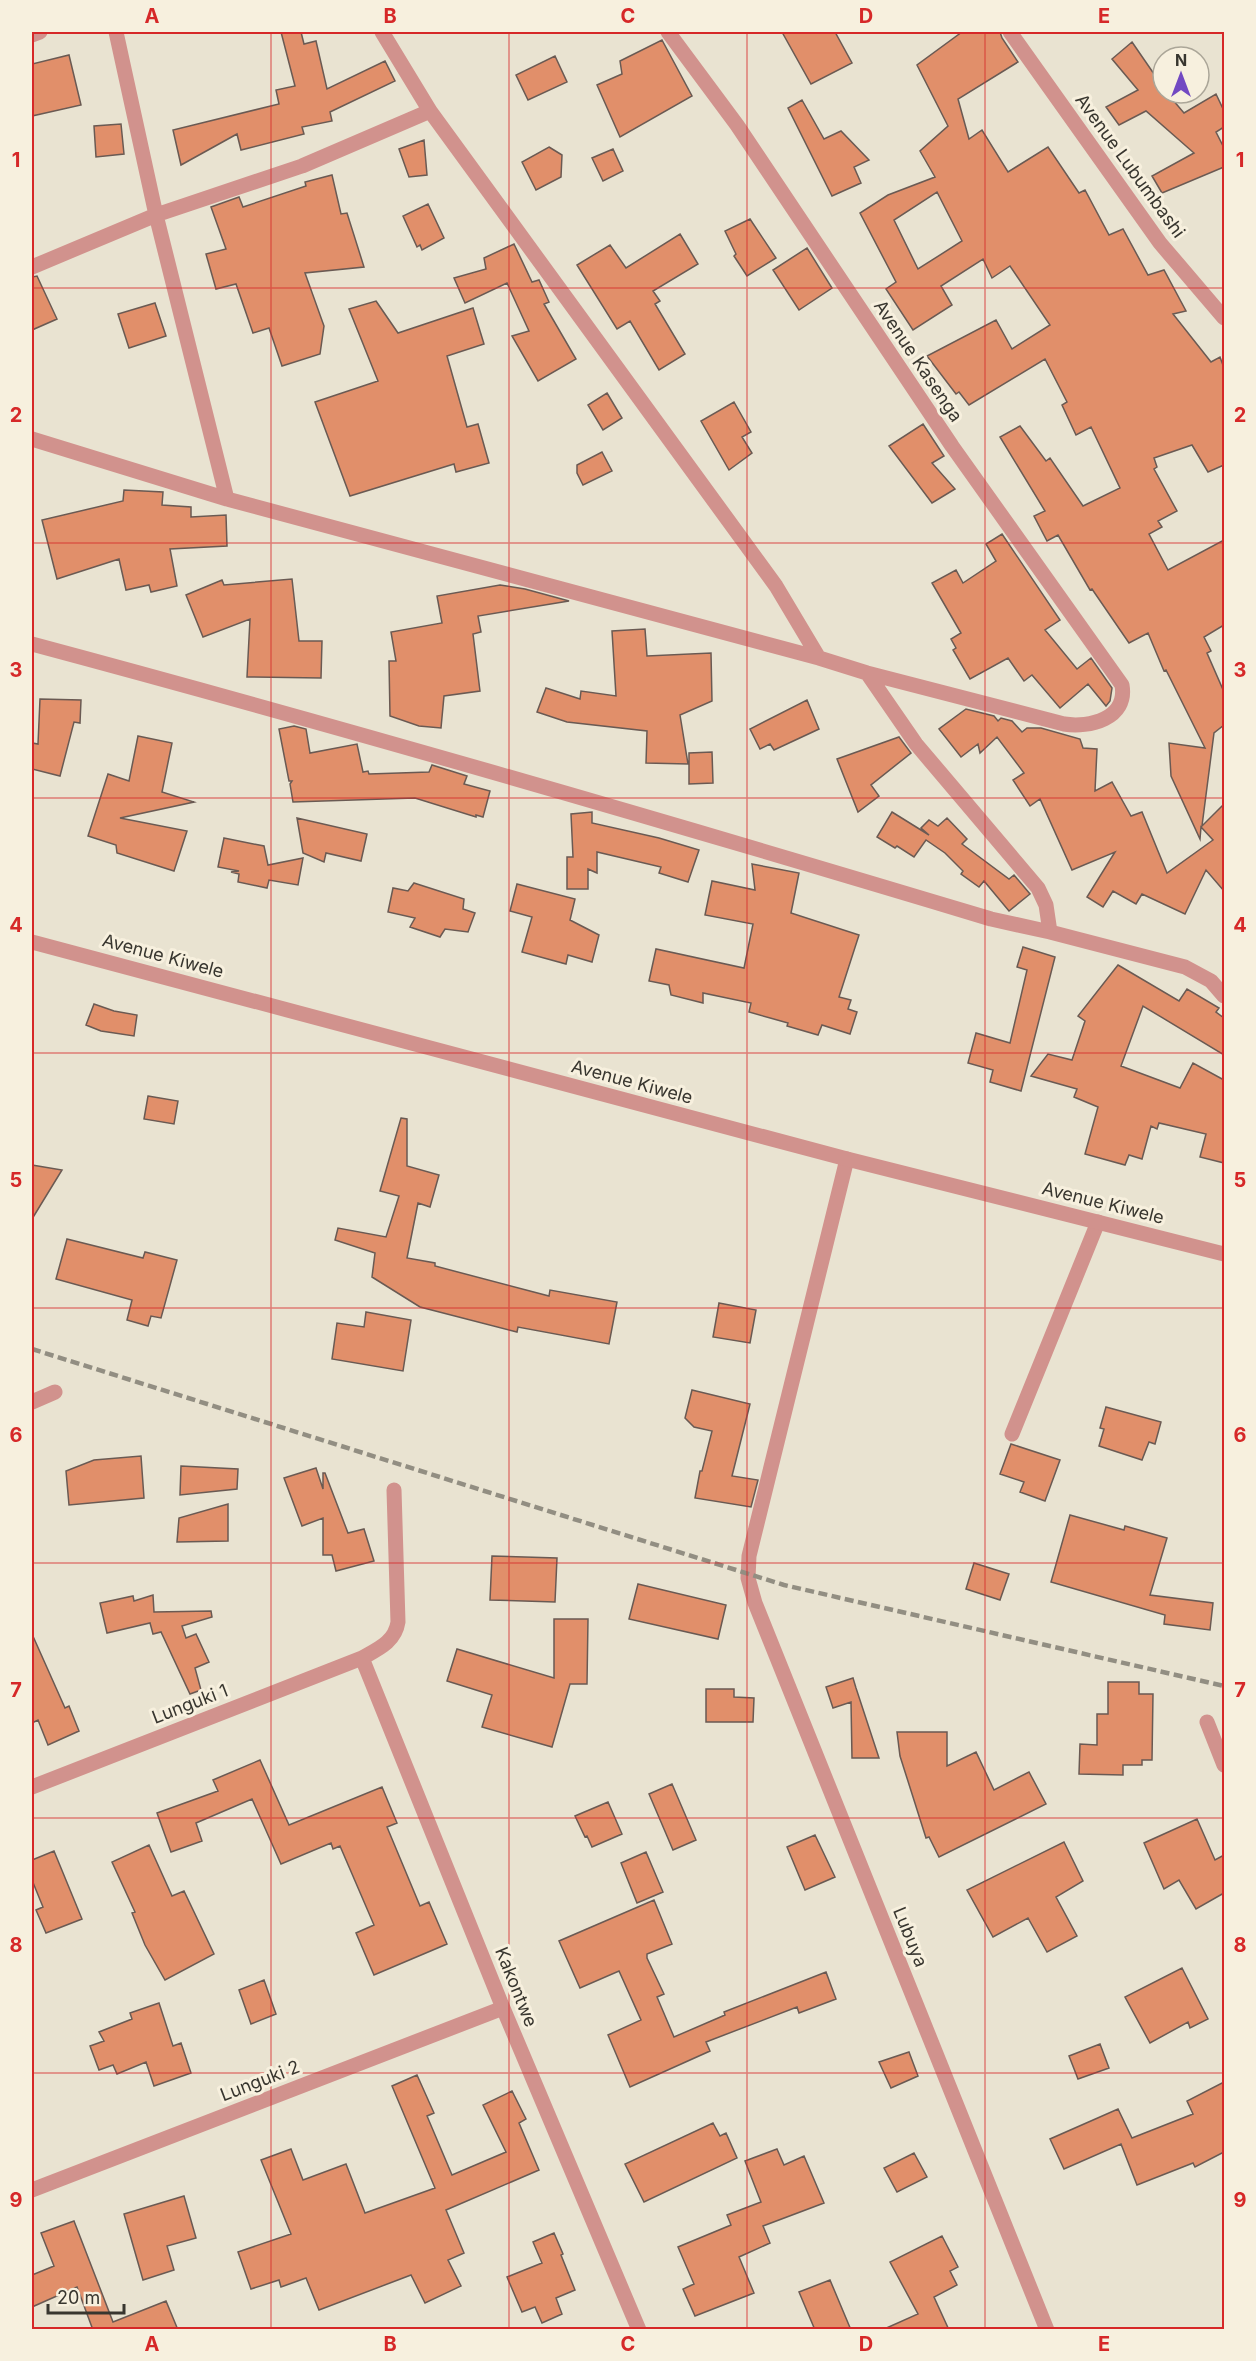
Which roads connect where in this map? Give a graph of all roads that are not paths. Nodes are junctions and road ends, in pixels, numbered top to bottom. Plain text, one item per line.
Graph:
1 (40, 32) edge
2 (116, 32) edge
3 (382, 32) edge
4 (668, 32) edge
5 (1010, 32) edge
6 (32, 35) edge
7 (430, 111) junction
8 (156, 215) junction
9 (32, 267) edge
10 (1224, 318) edge
11 (32, 438) edge
12 (227, 499) junction
13 (32, 644) edge
14 (819, 658) junction
15 (867, 673) junction
16 (1050, 932) junction
17 (32, 942) edge
18 (1224, 996) edge
19 (847, 1159) junction
20 (1098, 1222) junction
21 (1224, 1254) edge
22 (55, 1392) dead end
23 (32, 1402) edge
24 (1012, 1434) dead end
25 (394, 1490) dead end
26 (362, 1658) junction
27 (1207, 1722) dead end
28 (1224, 1765) edge
29 (32, 1787) edge
30 (503, 2008) junction
31 (32, 2190) edge
32 (639, 2330) edge
33 (1047, 2330) edge

1 - 6 street
2 - 8 street
3 - 7 street
4 - 15 street, Avenue Kasenga
5 - 10 street, Avenue Lubumbashi
7 - 8 street
7 - 14 street
8 - 9 street
8 - 12 street
11 - 12 street
12 - 14 street
13 - 16 street
14 - 15 street
15 - 16 street
16 - 18 street
17 - 19 street, Avenue Kiwele
19 - 20 street, Avenue Kiwele
19 - 33 street, Lubuya
20 - 21 street, Avenue Kiwele
20 - 24 street
22 - 23 street
25 - 26 street, Lunguki 1
26 - 29 street, Lunguki 1
26 - 30 street, Kakontwe
27 - 28 street
30 - 31 street, Lunguki 2
30 - 32 street, Kakontwe

